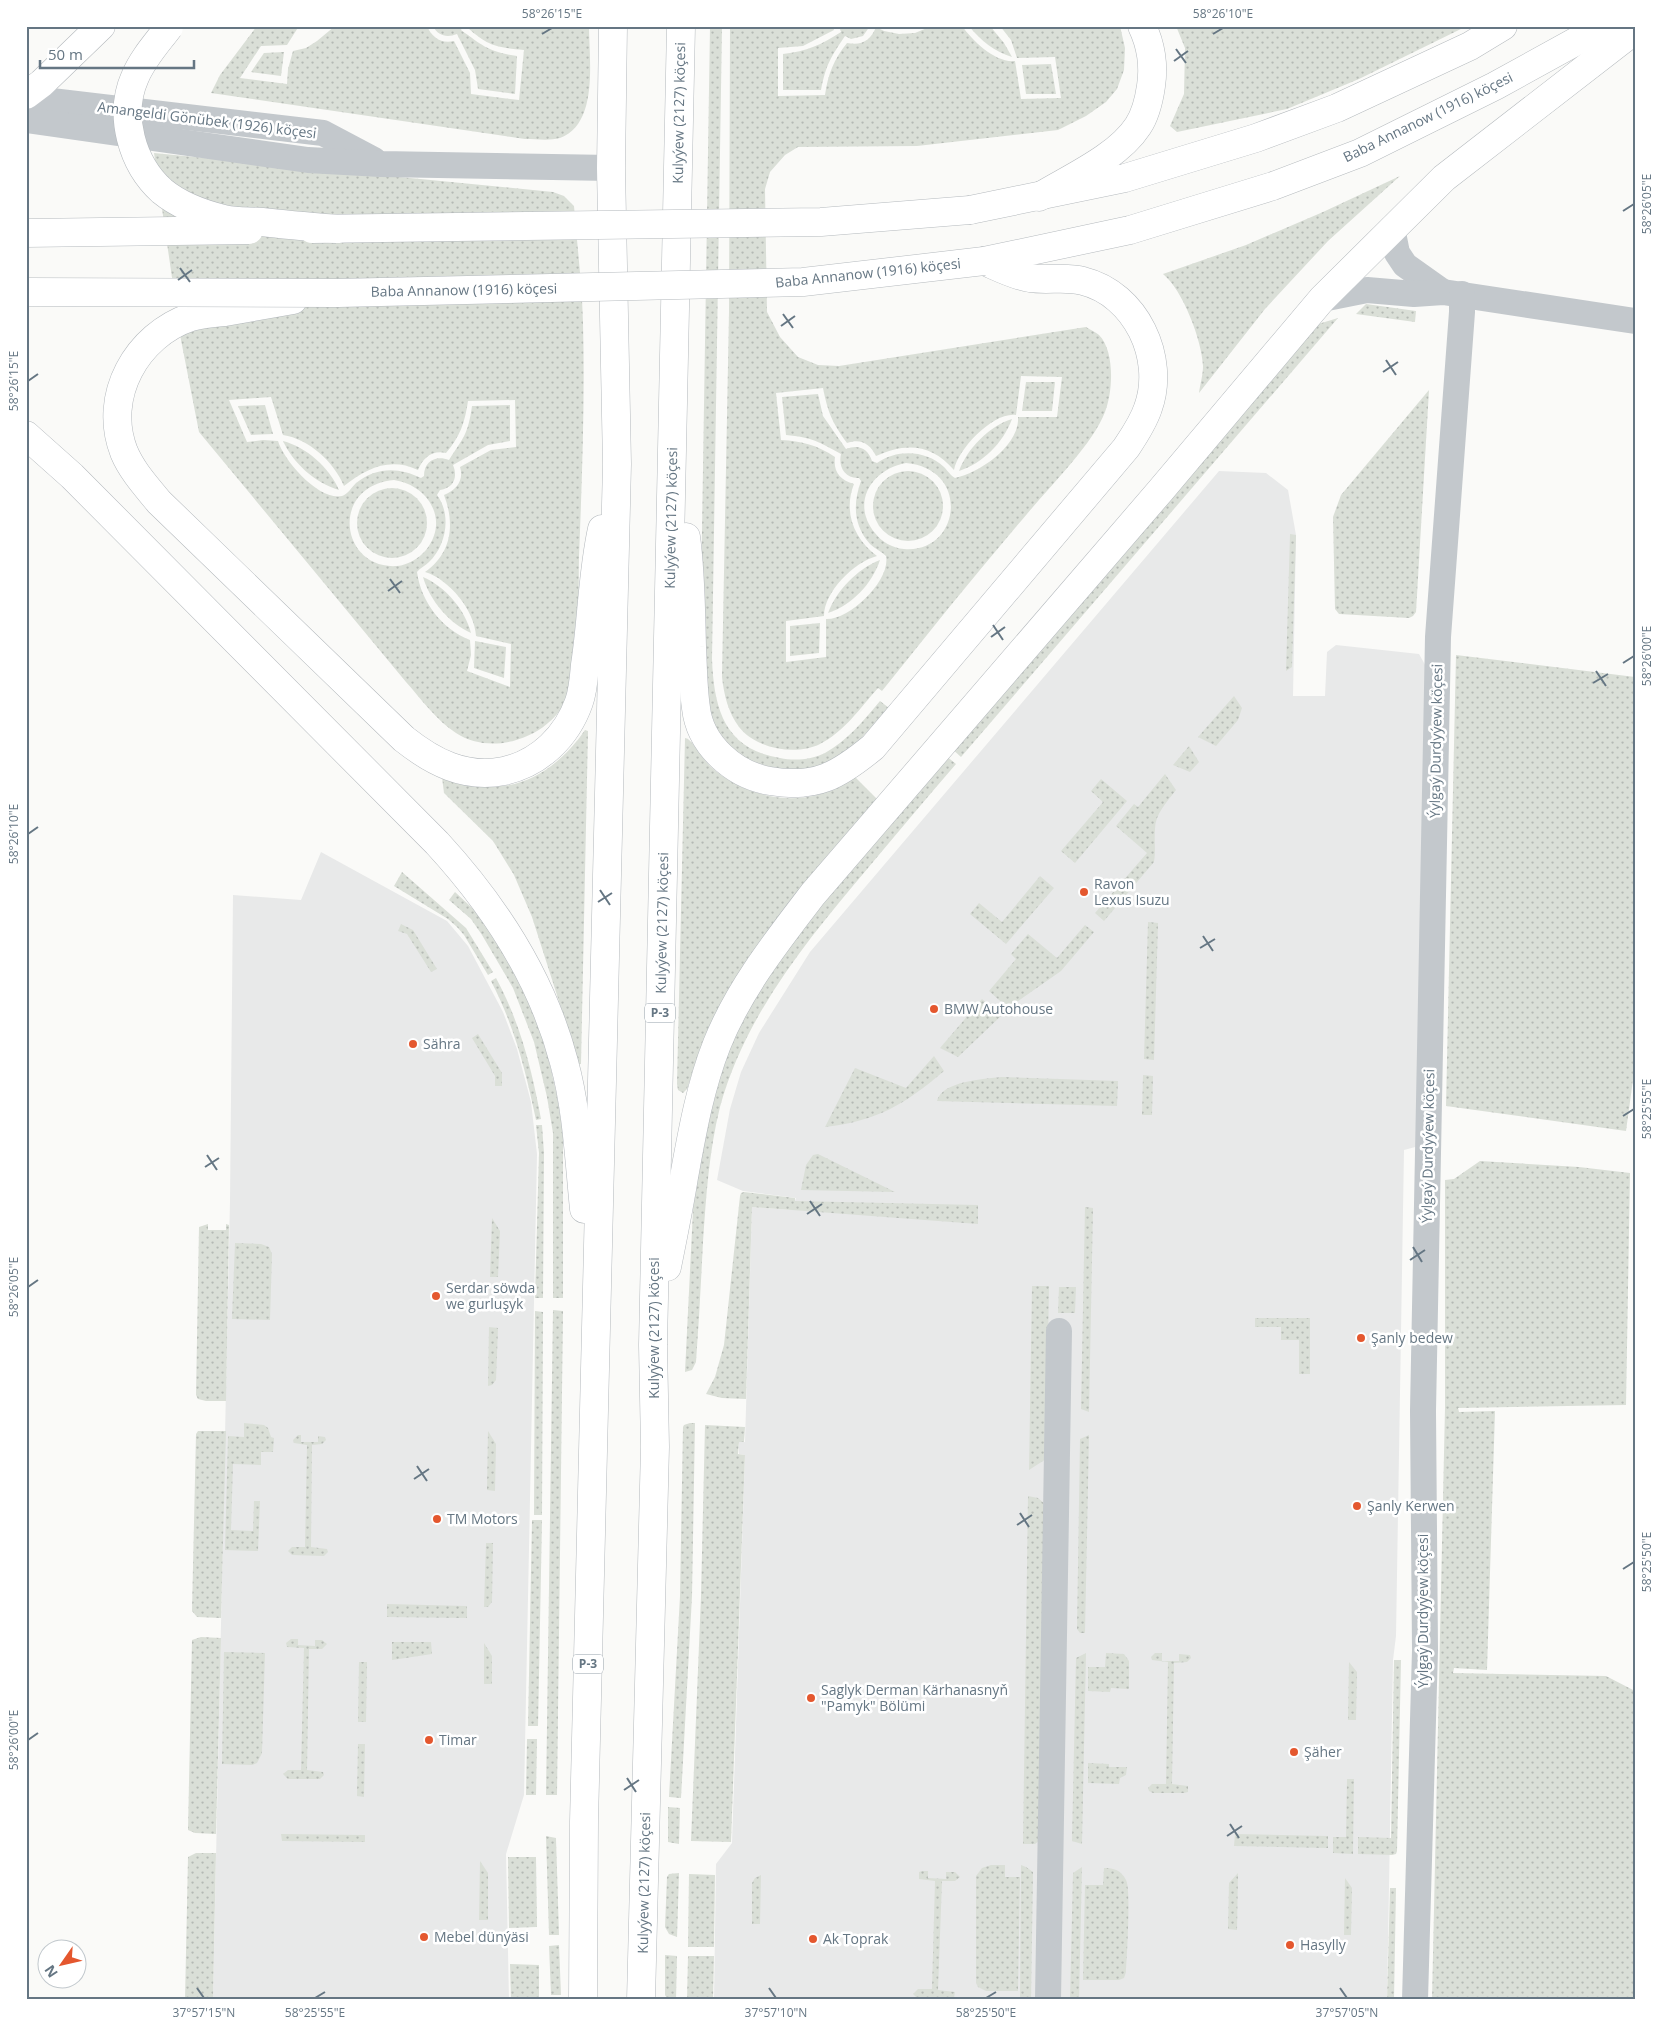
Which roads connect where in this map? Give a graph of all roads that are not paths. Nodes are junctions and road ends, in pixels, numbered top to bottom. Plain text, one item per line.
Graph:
1 (101, 26) edge
2 (613, 26) edge
3 (681, 26) edge
4 (1142, 26) edge
5 (1503, 26) edge
6 (1604, 26) edge
7 (170, 27) edge
8 (1635, 30) edge
9 (26, 96) edge
10 (26, 120) edge
11 (381, 164) junction
12 (611, 168) junction
13 (1039, 197) junction
14 (1392, 228) junction
15 (337, 229) junction
16 (26, 233) edge
17 (984, 261) junction
18 (26, 292) edge
19 (338, 293) junction
20 (1452, 293) junction
21 (1322, 299) junction
22 (1635, 321) edge
23 (26, 436) edge
24 (672, 451) junction
25 (616, 464) junction
26 (596, 1329) junction
27 (1059, 1331) dead end
28 (653, 1345) junction
29 (580, 1994) edge
30 (643, 1996) edge
31 (1048, 2000) edge
32 (1416, 2000) edge

1 - 9 main road
2 - 12 main road, P-3
3 - 24 main road, Kulyýew (2127) köçesi / P-3
4 - 13 main road
5 - 13 main road
6 - 17 main road, Baba Annanow (1916) köçesi
7 - 15 main road, bridge
8 - 14 main road
9 - 11 street, Amangeldi Gönübek (1926) köçesi
10 - 11 street, Amangeldi Gönübek (1926) köçesi
11 - 12 street, Amangeldi Gönübek (1926) köçesi
12 - 25 main road, P-3
13 - 15 main road, bridge
14 - 20 street
14 - 21 main road
15 - 16 main road, bridge
17 - 19 main road, Baba Annanow (1916) köçesi, bridge
17 - 24 main road
18 - 19 main road, Baba Annanow (1916) köçesi, bridge
19 - 25 main road, bridge
20 - 21 street
20 - 22 street
20 - 32 street, Ýylgaý Durdyýew köçesi
21 - 28 main road
23 - 26 main road
24 - 28 main road, Kulyýew (2127) köçesi / P-3
25 - 26 main road, P-3
26 - 29 main road, P-3
27 - 31 street
28 - 30 main road, Kulyýew (2127) köçesi / P-3

